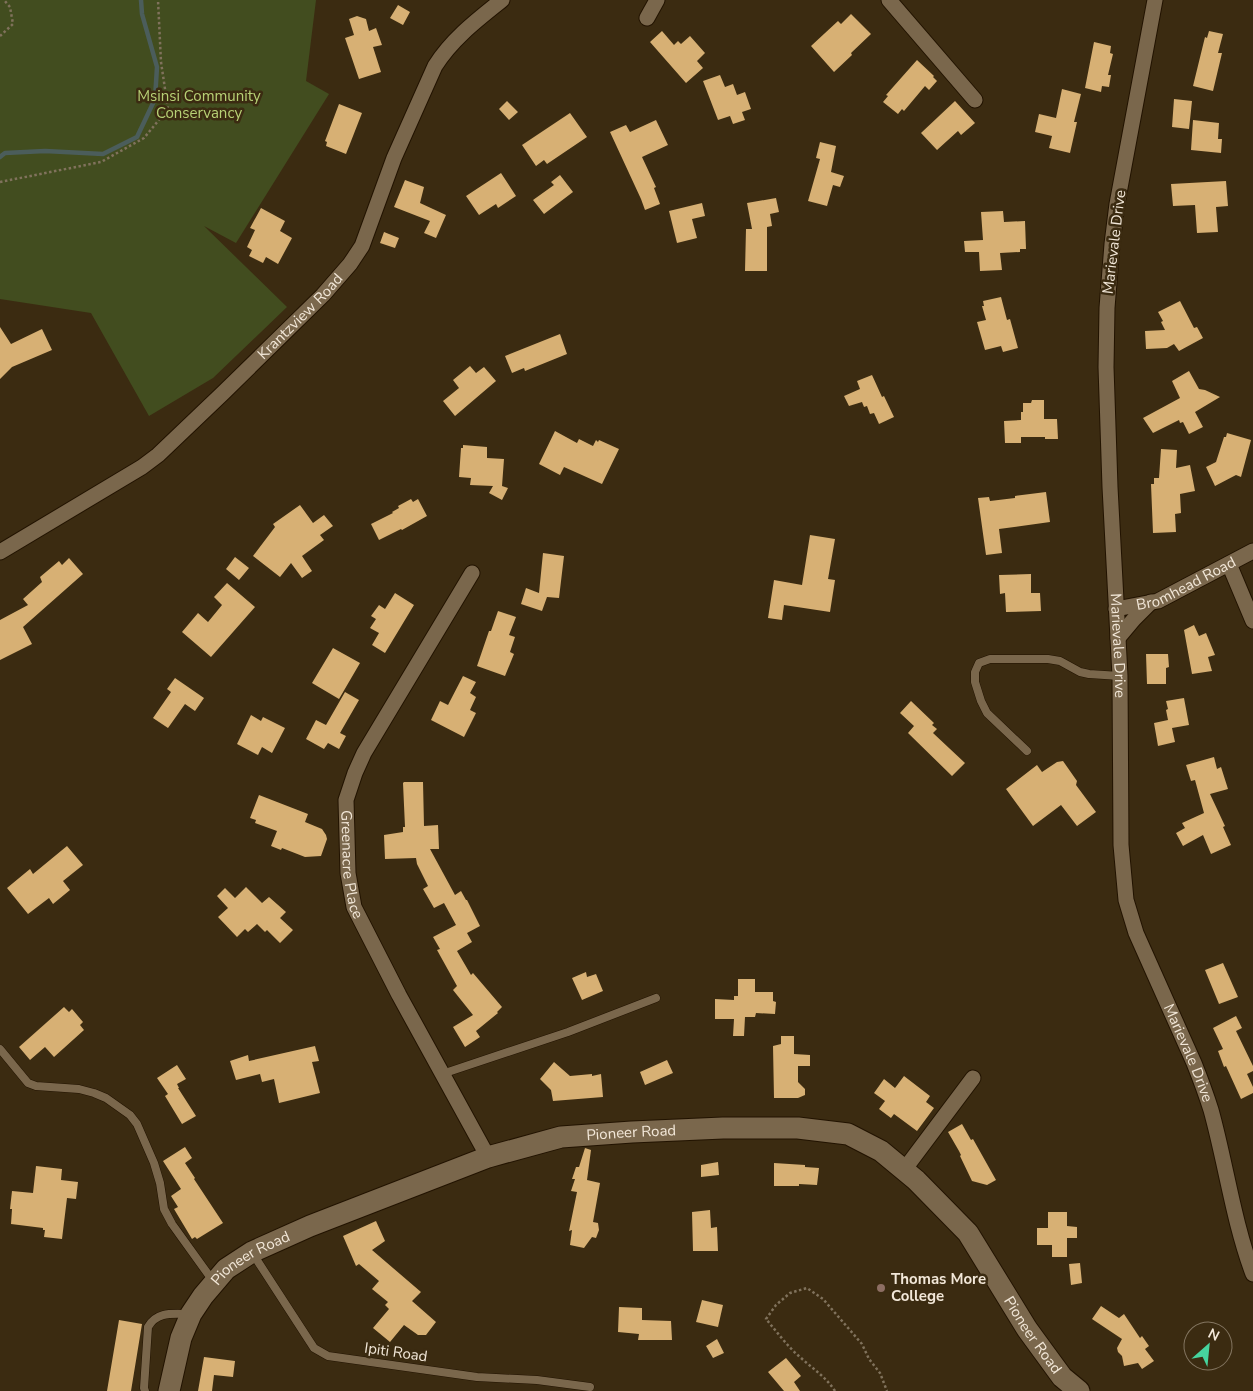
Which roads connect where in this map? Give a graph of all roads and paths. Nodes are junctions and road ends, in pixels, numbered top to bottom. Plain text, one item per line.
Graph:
1 (4, 0) edge
2 (158, 0) edge
3 (502, 0) edge
4 (656, 0) edge
5 (890, 0) edge
6 (1155, 0) edge
7 (647, 18) dead end
8 (0, 36) edge
9 (975, 100) dead end
10 (0, 182) edge
11 (1253, 551) edge
12 (0, 552) edge
13 (1229, 564) junction
14 (472, 573) dead end
15 (1151, 602) junction
16 (1116, 609) junction
17 (1253, 621) edge
18 (1118, 638) junction
19 (1120, 676) junction
20 (1027, 751) dead end
21 (656, 998) dead end
22 (0, 1048) edge
23 (442, 1074) junction
24 (974, 1078) dead end
25 (488, 1157) junction
26 (904, 1170) junction
27 (252, 1252) junction
28 (1253, 1274) edge
29 (214, 1282) junction
30 (191, 1314) junction
31 (590, 1387) dead end
32 (145, 1391) edge
33 (169, 1391) edge
34 (835, 1391) edge
35 (887, 1391) edge
36 (1079, 1391) edge

1 - 8 path
2 - 10 path
3 - 12 street, Krantzview Road
4 - 7 street
5 - 9 street
6 - 16 street, Marievale Drive
11 - 13 street, Bromhead Road
13 - 15 street, Bromhead Road
13 - 17 street
14 - 23 street, Greenacre Place
15 - 16 street, Bromhead Road
15 - 18 street
16 - 18 street, Marievale Drive
18 - 19 street, Marievale Drive
19 - 20 lane
19 - 28 street, Marievale Drive
21 - 23 lane
22 - 29 lane
23 - 25 street, Greenacre Place
24 - 26 street
25 - 26 main road, Pioneer Road
25 - 27 main road, Pioneer Road
26 - 36 main road, Pioneer Road
27 - 29 main road, Pioneer Road
27 - 31 lane, Ipiti Road
29 - 30 main road, Pioneer Road
30 - 32 lane
30 - 33 main road, Pioneer Road
34 - 35 path

